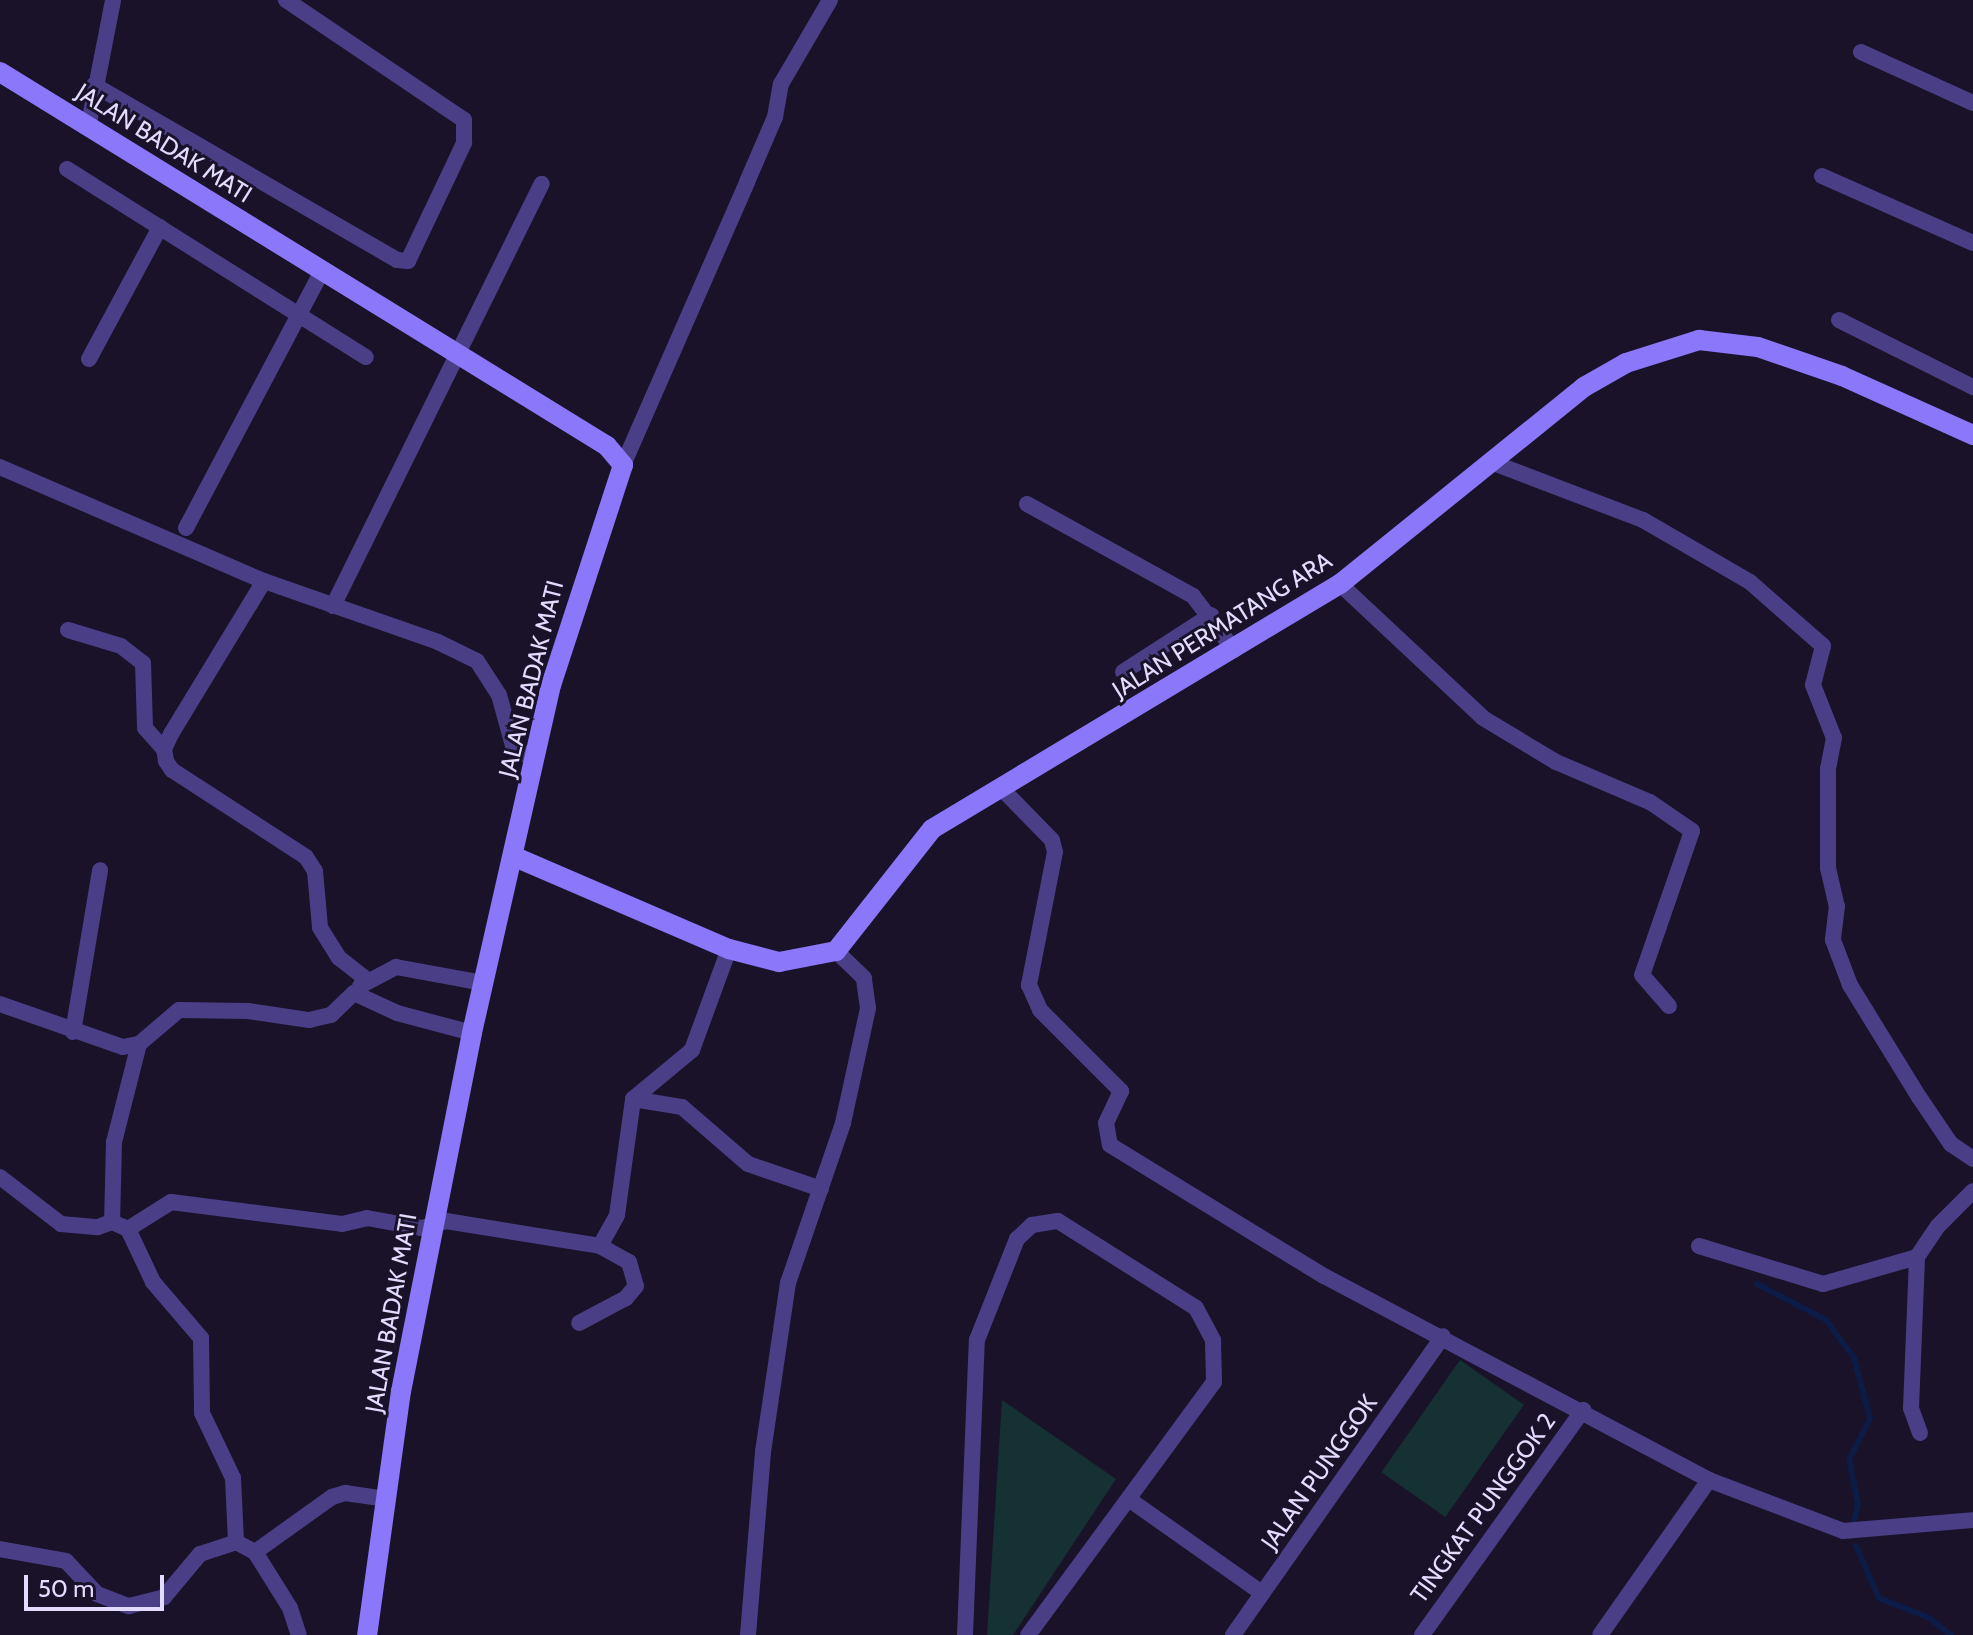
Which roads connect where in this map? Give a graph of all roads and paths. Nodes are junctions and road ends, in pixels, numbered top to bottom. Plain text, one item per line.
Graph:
1 (113, 0) edge
2 (286, 0) edge
3 (830, 0) edge
4 (1861, 52) dead end
5 (0, 72) edge
6 (94, 85) junction
7 (1973, 103) edge
8 (88, 128) junction
9 (67, 169) dead end
10 (1822, 176) dead end
11 (542, 184) dead end
12 (160, 227) junction
13 (1973, 243) edge
14 (322, 271) junction
15 (299, 315) junction
16 (1839, 320) dead end
17 (459, 353) junction
18 (366, 357) dead end
19 (89, 359) dead end
20 (1973, 387) edge
21 (1973, 435) edge
22 (1491, 462) junction
23 (623, 465) junction
24 (0, 467) edge
25 (1027, 504) dead end
26 (186, 528) dead end
27 (264, 581) junction
28 (1340, 584) junction
29 (333, 606) junction
30 (1211, 615) junction
31 (68, 630) dead end
32 (1234, 650) junction
33 (1123, 672) dead end
34 (164, 749) junction
35 (535, 761) junction
36 (1002, 789) junction
37 (515, 857) junction
38 (100, 870) dead end
39 (729, 949) junction
40 (836, 951) junction
41 (366, 979) junction
42 (483, 983) junction
43 (354, 993) junction
44 (0, 1004) edge
45 (1669, 1006) dead end
46 (73, 1032) junction
47 (472, 1033) junction
48 (139, 1044) junction
49 (633, 1099) junction
50 (1973, 1159) edge
51 (0, 1177) edge
52 (821, 1189) junction
53 (1973, 1191) edge
54 (112, 1222) junction
55 (433, 1224) junction
56 (128, 1229) junction
57 (600, 1246) junction
58 (1699, 1246) dead end
59 (1917, 1257) junction
60 (579, 1323) dead end
61 (1443, 1336) junction
62 (1583, 1410) junction
63 (1920, 1433) dead end
64 (1709, 1480) junction
65 (386, 1499) junction
66 (1130, 1500) junction
67 (1973, 1520) edge
68 (236, 1542) junction
69 (0, 1549) edge
70 (255, 1552) junction
71 (1262, 1593) junction
72 (299, 1635) edge
73 (367, 1635) edge
74 (748, 1635) edge
75 (965, 1635) edge
76 (1028, 1635) edge
77 (1233, 1635) edge
78 (1422, 1635) edge
79 (1600, 1635) edge

1 - 6 street
2 - 6 street
3 - 23 street
4 - 7 street
5 - 8 main road, JALAN BADAK MATI
6 - 8 street
8 - 14 main road, JALAN BADAK MATI
9 - 12 street
10 - 13 street
11 - 17 street
12 - 15 street
12 - 19 street
14 - 15 street
14 - 17 main road, JALAN BADAK MATI
15 - 18 street
15 - 26 street
16 - 20 street
17 - 23 main road, JALAN BADAK MATI
17 - 29 street
21 - 22 main road, JALAN PERMATANG ARA
22 - 28 main road, JALAN PERMATANG ARA
22 - 50 street
23 - 35 main road, JALAN BADAK MATI
24 - 27 street
25 - 30 street
27 - 29 street
27 - 34 street
28 - 32 main road, JALAN PERMATANG ARA
28 - 45 street
29 - 35 street
30 - 32 street
30 - 33 street
31 - 34 street
32 - 36 main road, JALAN PERMATANG ARA
34 - 41 street
35 - 37 main road, JALAN BADAK MATI
36 - 40 main road, JALAN PERMATANG ARA
36 - 61 street
37 - 39 main road
37 - 42 main road, JALAN BADAK MATI
38 - 46 street
39 - 40 main road
39 - 49 street
40 - 52 street
41 - 42 street
41 - 43 street
42 - 47 main road, JALAN BADAK MATI
43 - 47 street
43 - 48 street
44 - 46 street
46 - 48 street
47 - 55 main road, JALAN BADAK MATI
48 - 54 street
49 - 52 street
49 - 57 street
51 - 54 street
52 - 74 street
53 - 59 street
54 - 56 street
55 - 56 street
55 - 57 street
55 - 65 main road, JALAN BADAK MATI
56 - 68 street
57 - 60 street
58 - 59 street
59 - 63 street
61 - 62 street
61 - 71 street, JALAN PUNGGOK
62 - 64 street
62 - 78 street, TINGKAT PUNGGOK 2
64 - 67 street
64 - 79 street
65 - 70 street
65 - 73 main road, JALAN BADAK MATI
66 - 71 street
66 - 75 street
66 - 76 street
68 - 69 street
68 - 70 street
70 - 72 street
71 - 77 street, JALAN PUNGGOK

